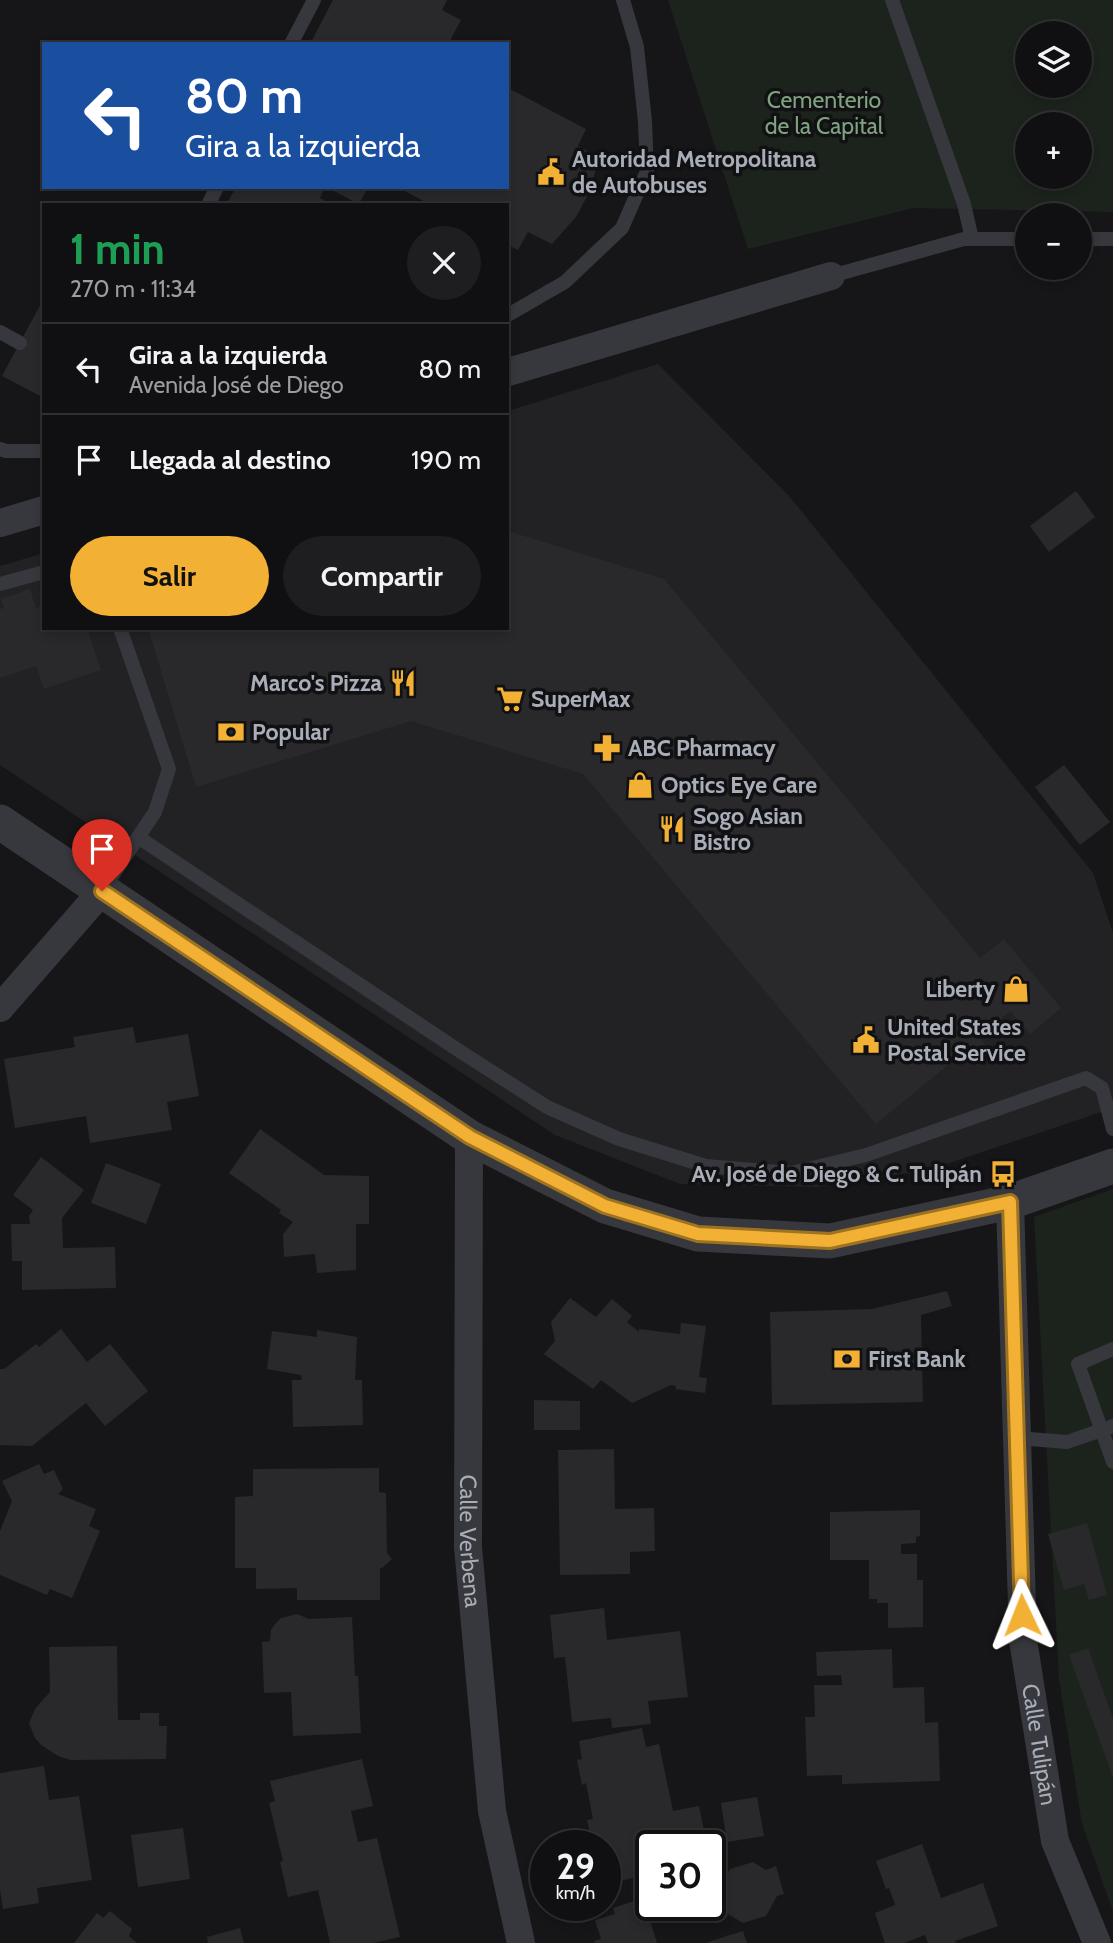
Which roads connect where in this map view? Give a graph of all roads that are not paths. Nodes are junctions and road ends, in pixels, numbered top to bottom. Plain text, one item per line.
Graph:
1 (314, 0) edge
2 (623, 0) edge
3 (892, 0) edge
4 (293, 42) edge
5 (972, 239) junction
6 (1015, 239) edge
7 (1092, 239) edge
8 (1113, 239) edge
9 (831, 276) joint
10 (509, 315) edge
11 (0, 332) edge
12 (20, 343) dead end
13 (509, 372) edge
14 (0, 449) edge
15 (42, 451) edge
16 (42, 511) edge
17 (0, 523) edge
18 (42, 573) edge
19 (0, 584) edge
20 (121, 630) edge
21 (0, 822) edge
22 (138, 837) junction
23 (102, 891) junction
24 (0, 1008) edge
25 (1113, 1129) edge
26 (470, 1137) junction
27 (1113, 1166) edge
28 (1010, 1202) junction
29 (1113, 1349) edge
30 (1107, 1428) edge
31 (1017, 1438) junction
32 (1113, 1462) edge
33 (520, 1943) edge
34 (1097, 1943) edge

1 - 4 lane
2 - 10 lane
3 - 5 lane
5 - 6 lane
5 - 9 lane
7 - 8 lane
9 - 13 street
11 - 12 lane
14 - 15 lane
16 - 17 street
18 - 19 lane
20 - 22 lane
21 - 23 street
22 - 23 lane
22 - 25 lane
23 - 24 street
23 - 26 street
26 - 28 street
26 - 33 street, Calle Verbena
27 - 28 street
28 - 31 street, Calle Tulipán
29 - 30 lane
30 - 31 lane
30 - 32 lane
31 - 34 street, Calle Tulipán

